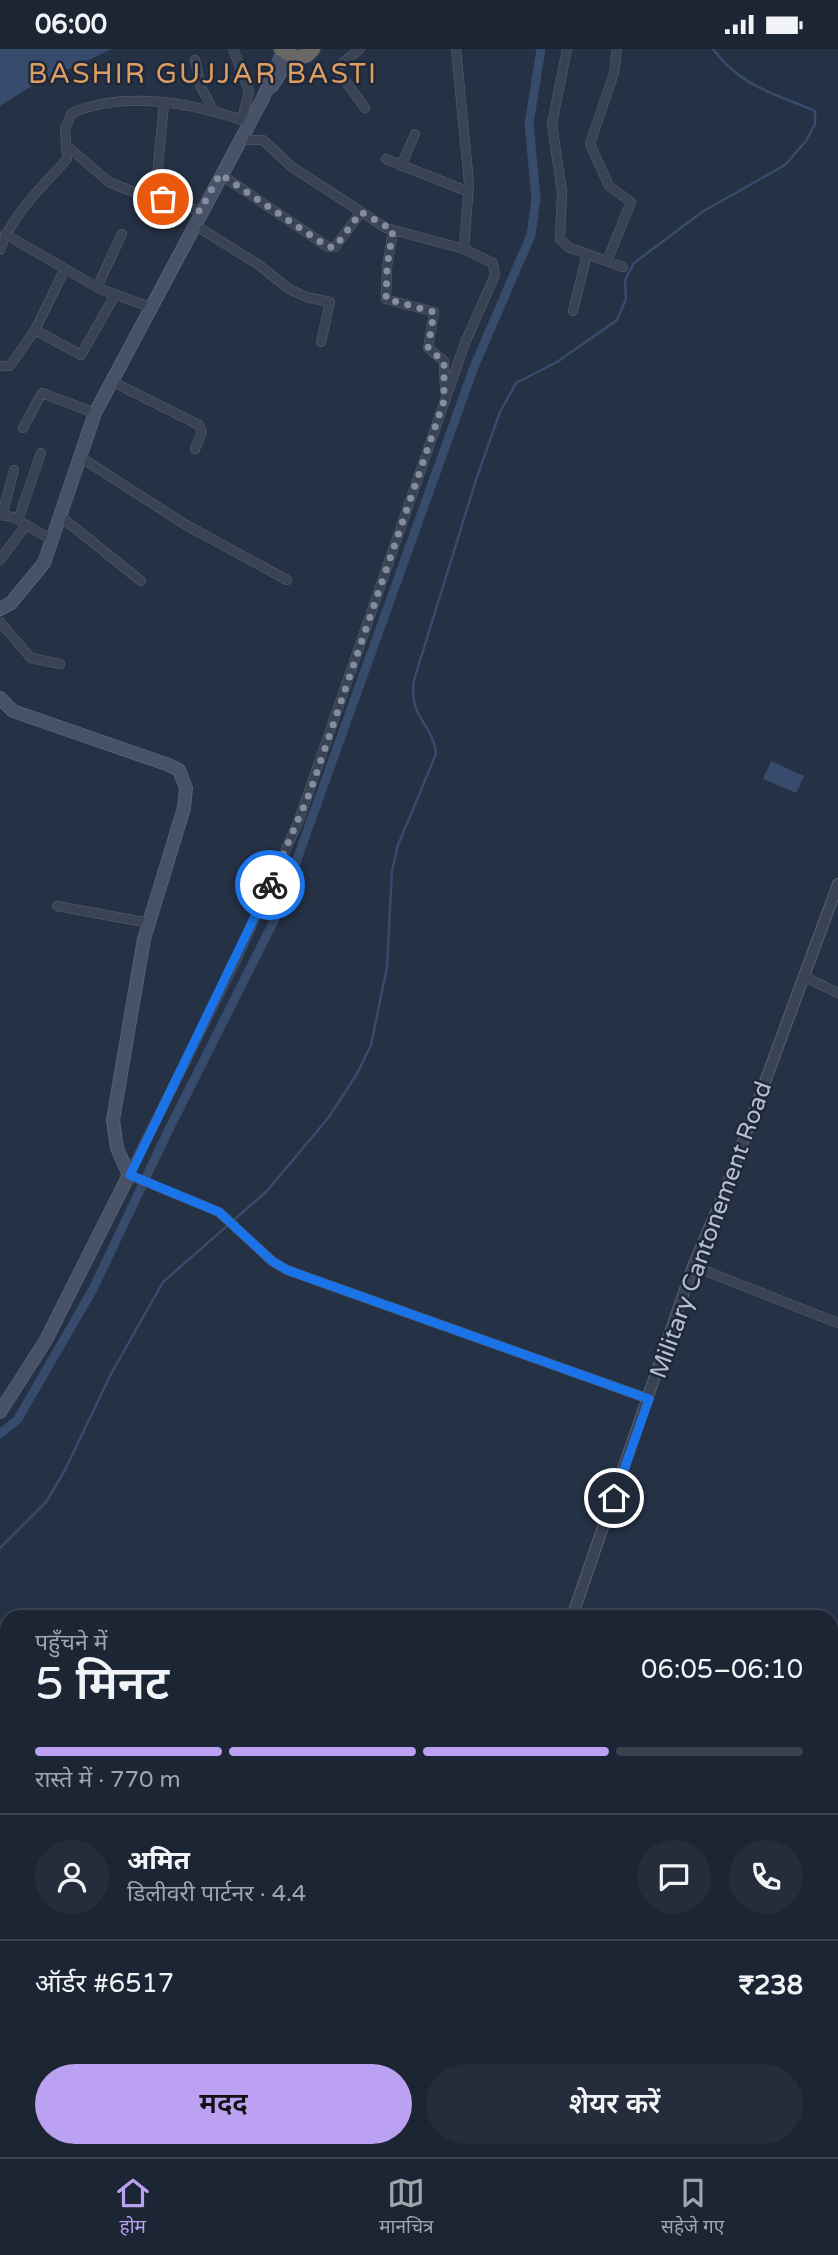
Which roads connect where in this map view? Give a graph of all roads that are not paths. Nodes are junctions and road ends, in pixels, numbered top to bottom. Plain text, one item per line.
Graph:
1 (233, 49) edge
2 (313, 49) edge
3 (360, 49) edge
4 (456, 49) edge
5 (567, 49) edge
6 (617, 49) edge
7 (284, 53) edge
8 (195, 60) dead end
9 (164, 104) junction
10 (365, 107) dead end
11 (214, 112) junction
12 (245, 121) junction
13 (415, 134) dead end
14 (238, 140) junction
15 (67, 146) junction
16 (386, 159) dead end
17 (401, 166) junction
18 (220, 174) junction
19 (469, 192) junction
20 (155, 197) junction
21 (200, 211) junction
22 (361, 212) junction
23 (193, 224) junction
24 (393, 230) junction
25 (122, 234) dead end
26 (5, 235) junction
27 (464, 249) junction
28 (0, 250) edge
29 (587, 254) junction
30 (607, 261) junction
31 (624, 267) dead end
32 (65, 269) junction
33 (97, 287) junction
34 (115, 295) junction
35 (150, 307) junction
36 (573, 311) dead end
37 (35, 330) junction
38 (321, 342) dead end
39 (0, 366) edge
40 (111, 381) junction
41 (444, 401) junction
42 (95, 413) junction
43 (23, 428) dead end
44 (195, 449) dead end
45 (41, 453) dead end
46 (80, 457) junction
47 (14, 470) dead end
48 (1, 515) edge
49 (60, 516) junction
50 (22, 523) junction
51 (52, 540) junction
52 (0, 560) edge
53 (141, 580) dead end
54 (287, 580) dead end
55 (0, 609) edge
56 (0, 622) edge
57 (61, 664) dead end
58 (0, 698) edge
59 (838, 884) edge
60 (57, 906) dead end
61 (149, 923) junction
62 (803, 976) junction
63 (838, 993) edge
64 (133, 1177) junction
65 (693, 1266) junction
66 (838, 1323) edge
67 (649, 1399) junction
68 (0, 1412) edge
69 (574, 1610) edge

1 - 12 street
2 - 7 highway
3 - 10 street
4 - 19 street
5 - 29 street
6 - 30 street
7 - 12 main road
8 - 11 street
9 - 11 street
9 - 15 street
9 - 20 street
11 - 12 street
12 - 14 main road
13 - 17 street
14 - 18 main road
14 - 22 street
15 - 20 street
15 - 26 street
16 - 17 street
17 - 19 street
18 - 21 main road
18 - 22 street
19 - 27 street
20 - 21 street
21 - 23 main road
22 - 24 street
23 - 35 main road
23 - 38 street
24 - 27 street
24 - 41 street
25 - 33 street
26 - 28 street
26 - 32 street
27 - 41 street
29 - 30 street
29 - 36 street
30 - 31 street
32 - 33 street
32 - 37 street
33 - 34 street
34 - 35 street
34 - 37 street
35 - 40 main road
37 - 39 street
40 - 42 main road
40 - 44 street
41 - 64 street
42 - 43 street
42 - 46 main road
45 - 50 street
46 - 49 main road
46 - 54 street
47 - 48 street
48 - 50 street
49 - 51 main road
49 - 53 street
50 - 51 street
50 - 52 street
51 - 55 main road
56 - 57 street
58 - 61 main road
59 - 62 street, Military Cantonement Road
60 - 61 street
61 - 64 main road
62 - 63 street
62 - 65 street, Military Cantonement Road
64 - 67 street
64 - 68 main road
65 - 66 street
65 - 67 street, Military Cantonement Road
67 - 69 street, Military Cantonement Road

